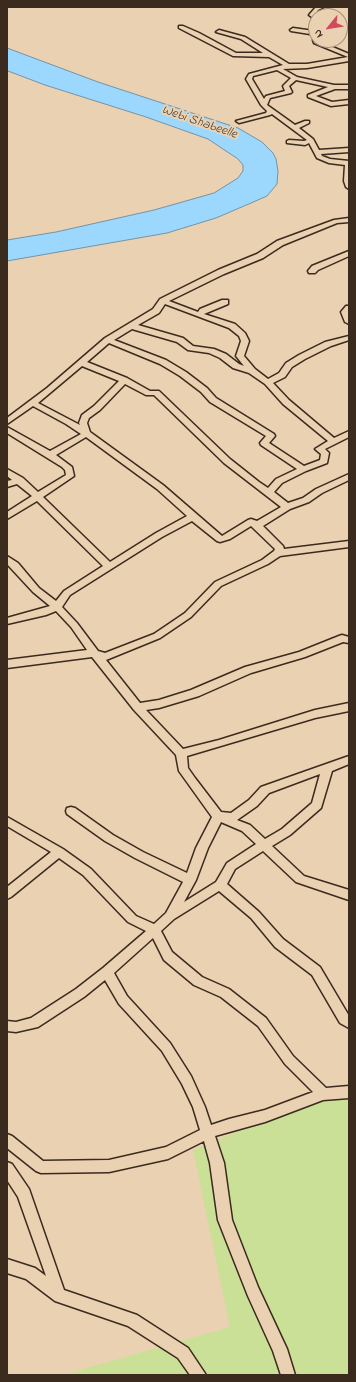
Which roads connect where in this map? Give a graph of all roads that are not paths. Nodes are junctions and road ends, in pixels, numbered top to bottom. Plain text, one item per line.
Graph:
1 (181, 27) dead end
2 (293, 30) dead end
3 (308, 32) edge
4 (208, 41) junction
5 (328, 48) edge
6 (269, 55) junction
7 (349, 58) edge
8 (288, 66) junction
9 (277, 68) junction
10 (294, 78) junction
11 (334, 87) junction
12 (349, 87) edge
13 (349, 102) edge
14 (264, 105) junction
15 (271, 110) junction
16 (239, 121) dead end
17 (307, 122) dead end
18 (295, 127) junction
19 (311, 140) junction
20 (289, 142) dead end
21 (349, 150) edge
22 (317, 152) junction
23 (349, 163) edge
24 (349, 187) edge
25 (349, 220) edge
26 (349, 253) edge
27 (312, 272) dead end
28 (163, 300) junction
29 (225, 302) dead end
30 (349, 308) edge
31 (199, 315) junction
32 (349, 322) edge
33 (132, 326) junction
34 (349, 338) edge
35 (108, 340) junction
36 (81, 363) junction
37 (252, 371) junction
38 (124, 380) junction
39 (268, 382) junction
40 (34, 403) junction
41 (7, 422) edge
42 (7, 430) edge
43 (86, 434) junction
44 (349, 434) edge
45 (333, 441) junction
46 (50, 455) junction
47 (303, 469) junction
48 (7, 472) edge
49 (349, 477) edge
50 (20, 480) junction
51 (7, 484) edge
52 (269, 492) junction
53 (37, 498) junction
54 (287, 507) junction
55 (7, 516) edge
56 (193, 517) junction
57 (258, 526) junction
58 (349, 544) edge
59 (278, 553) junction
60 (7, 559) edge
61 (110, 566) junction
62 (57, 607) junction
63 (7, 621) edge
64 (349, 640) edge
65 (94, 652) junction
66 (7, 664) edge
67 (138, 707) junction
68 (349, 707) edge
69 (181, 754) junction
70 (349, 760) edge
71 (327, 768) junction
72 (71, 811) dead end
73 (218, 816) junction
74 (7, 821) edge
75 (264, 845) junction
76 (59, 852) junction
77 (190, 880) junction
78 (220, 885) junction
79 (7, 894) edge
80 (349, 895) edge
81 (170, 916) junction
82 (154, 929) junction
83 (107, 972) junction
84 (349, 1022) edge
85 (7, 1026) edge
86 (349, 1092) edge
87 (323, 1094) junction
88 (207, 1133) junction
89 (7, 1140) edge
90 (7, 1168) edge
91 (7, 1266) edge
92 (60, 1296) junction
93 (199, 1375) edge
94 (288, 1375) edge

1 - 4 street
2 - 3 street
4 - 6 street
4 - 6 street
5 - 7 street
6 - 8 street
7 - 8 street
8 - 9 street
9 - 10 street
9 - 14 street
10 - 11 street
10 - 14 street
11 - 12 street
11 - 13 street
14 - 15 street
15 - 16 street
15 - 18 street
17 - 18 street
18 - 19 street
19 - 20 street
19 - 22 street
21 - 22 street
22 - 23 street
23 - 24 street
25 - 28 street
26 - 27 street
28 - 31 street
28 - 33 street
29 - 31 street
30 - 32 street
31 - 37 street
33 - 35 street
33 - 37 street
34 - 39 street
35 - 36 street
35 - 47 street
36 - 38 street
36 - 40 street
37 - 39 street
38 - 43 street
38 - 52 street
39 - 45 street
40 - 41 street
40 - 43 street
42 - 46 street
43 - 46 street
43 - 56 street
44 - 45 street
45 - 47 street
46 - 53 street
47 - 52 street
48 - 50 street
49 - 54 street
50 - 51 street
50 - 53 street
52 - 54 street
53 - 55 street
53 - 61 street
54 - 57 street
56 - 57 street
56 - 61 street
57 - 59 street
58 - 59 street
59 - 65 street
60 - 62 street
61 - 62 street
62 - 63 street
62 - 65 street
64 - 67 street
65 - 66 street
65 - 67 street
67 - 69 street
68 - 69 street
69 - 73 street
70 - 71 street
71 - 73 street
71 - 75 street
72 - 77 street
73 - 75 street
73 - 77 street
74 - 76 street
75 - 78 street
75 - 80 street
76 - 79 street
76 - 82 street
77 - 81 street
78 - 81 street
78 - 84 street
81 - 82 street
82 - 83 street
82 - 87 street
83 - 85 street
83 - 88 street
86 - 87 street
87 - 88 street
88 - 89 street
88 - 94 street
90 - 92 street
91 - 92 street
92 - 93 street

